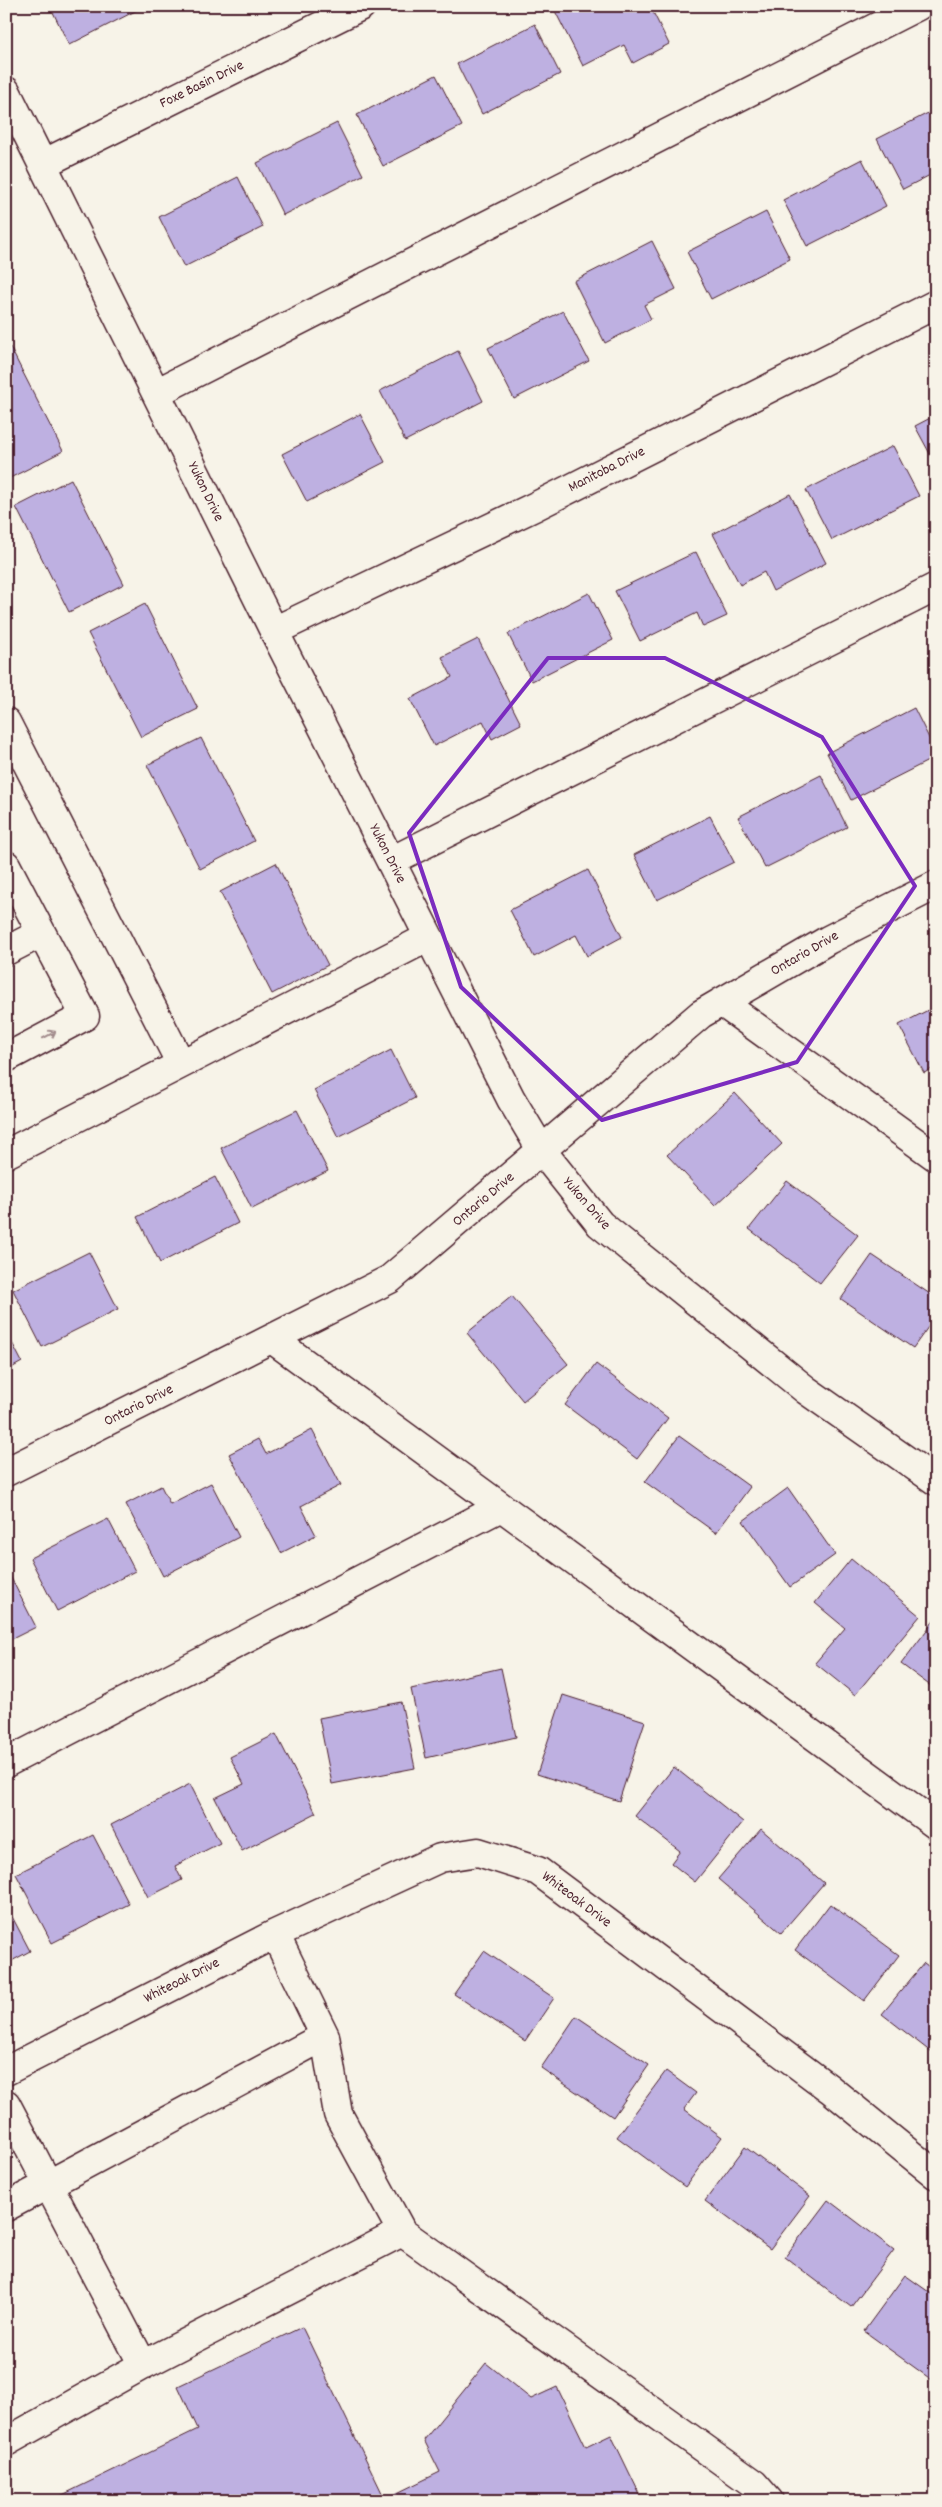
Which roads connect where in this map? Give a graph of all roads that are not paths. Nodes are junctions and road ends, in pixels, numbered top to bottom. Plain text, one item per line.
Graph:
1 (361, 6) edge
2 (918, 6) edge
3 (6, 91) edge
4 (43, 164) junction
5 (936, 304) edge
6 (156, 393) junction
7 (936, 587) edge
8 (274, 631) junction
9 (6, 722) edge
10 (391, 861) junction
11 (6, 865) edge
12 (936, 885) edge
13 (41, 932) junction
14 (429, 937) junction
15 (6, 951) edge
16 (721, 1002) junction
17 (6, 1058) edge
18 (182, 1064) junction
19 (542, 1151) junction
20 (6, 1154) edge
21 (936, 1157) edge
22 (272, 1340) junction
23 (6, 1472) edge
24 (936, 1481) edge
25 (501, 1507) junction
26 (6, 1763) edge
27 (936, 1825) edge
28 (275, 1934) junction
29 (325, 2036) junction
30 (6, 2071) edge
31 (6, 2104) edge
32 (936, 2175) edge
33 (50, 2185) junction
34 (6, 2207) edge
35 (402, 2232) junction
36 (142, 2365) junction
37 (6, 2442) edge
38 (769, 2501) edge

1 - 4 street, Foxe Basin Drive
2 - 6 street
3 - 4 street, Yukon Drive
4 - 6 street, Yukon Drive
5 - 8 street, Manitoba Drive
6 - 8 street, Yukon Drive
7 - 10 street
8 - 10 street, Yukon Drive
9 - 18 street
10 - 14 street, Yukon Drive
11 - 13 street
12 - 16 street, Ontario Drive
13 - 15 street
17 -> 13 street
14 - 18 street
14 - 19 street, Yukon Drive
16 - 19 street, Ontario Drive
16 - 21 street
18 - 20 street
19 - 22 street, Ontario Drive
19 - 24 street, Yukon Drive
22 - 23 street, Ontario Drive
22 - 25 street
25 - 26 street
25 - 27 street
28 - 29 street
28 - 30 street, Whiteoak Drive
28 - 32 street, Whiteoak Drive
29 - 33 street
29 - 35 street
31 - 33 street
33 - 34 street
33 - 36 street
35 - 36 street
35 - 38 street
36 - 37 street

